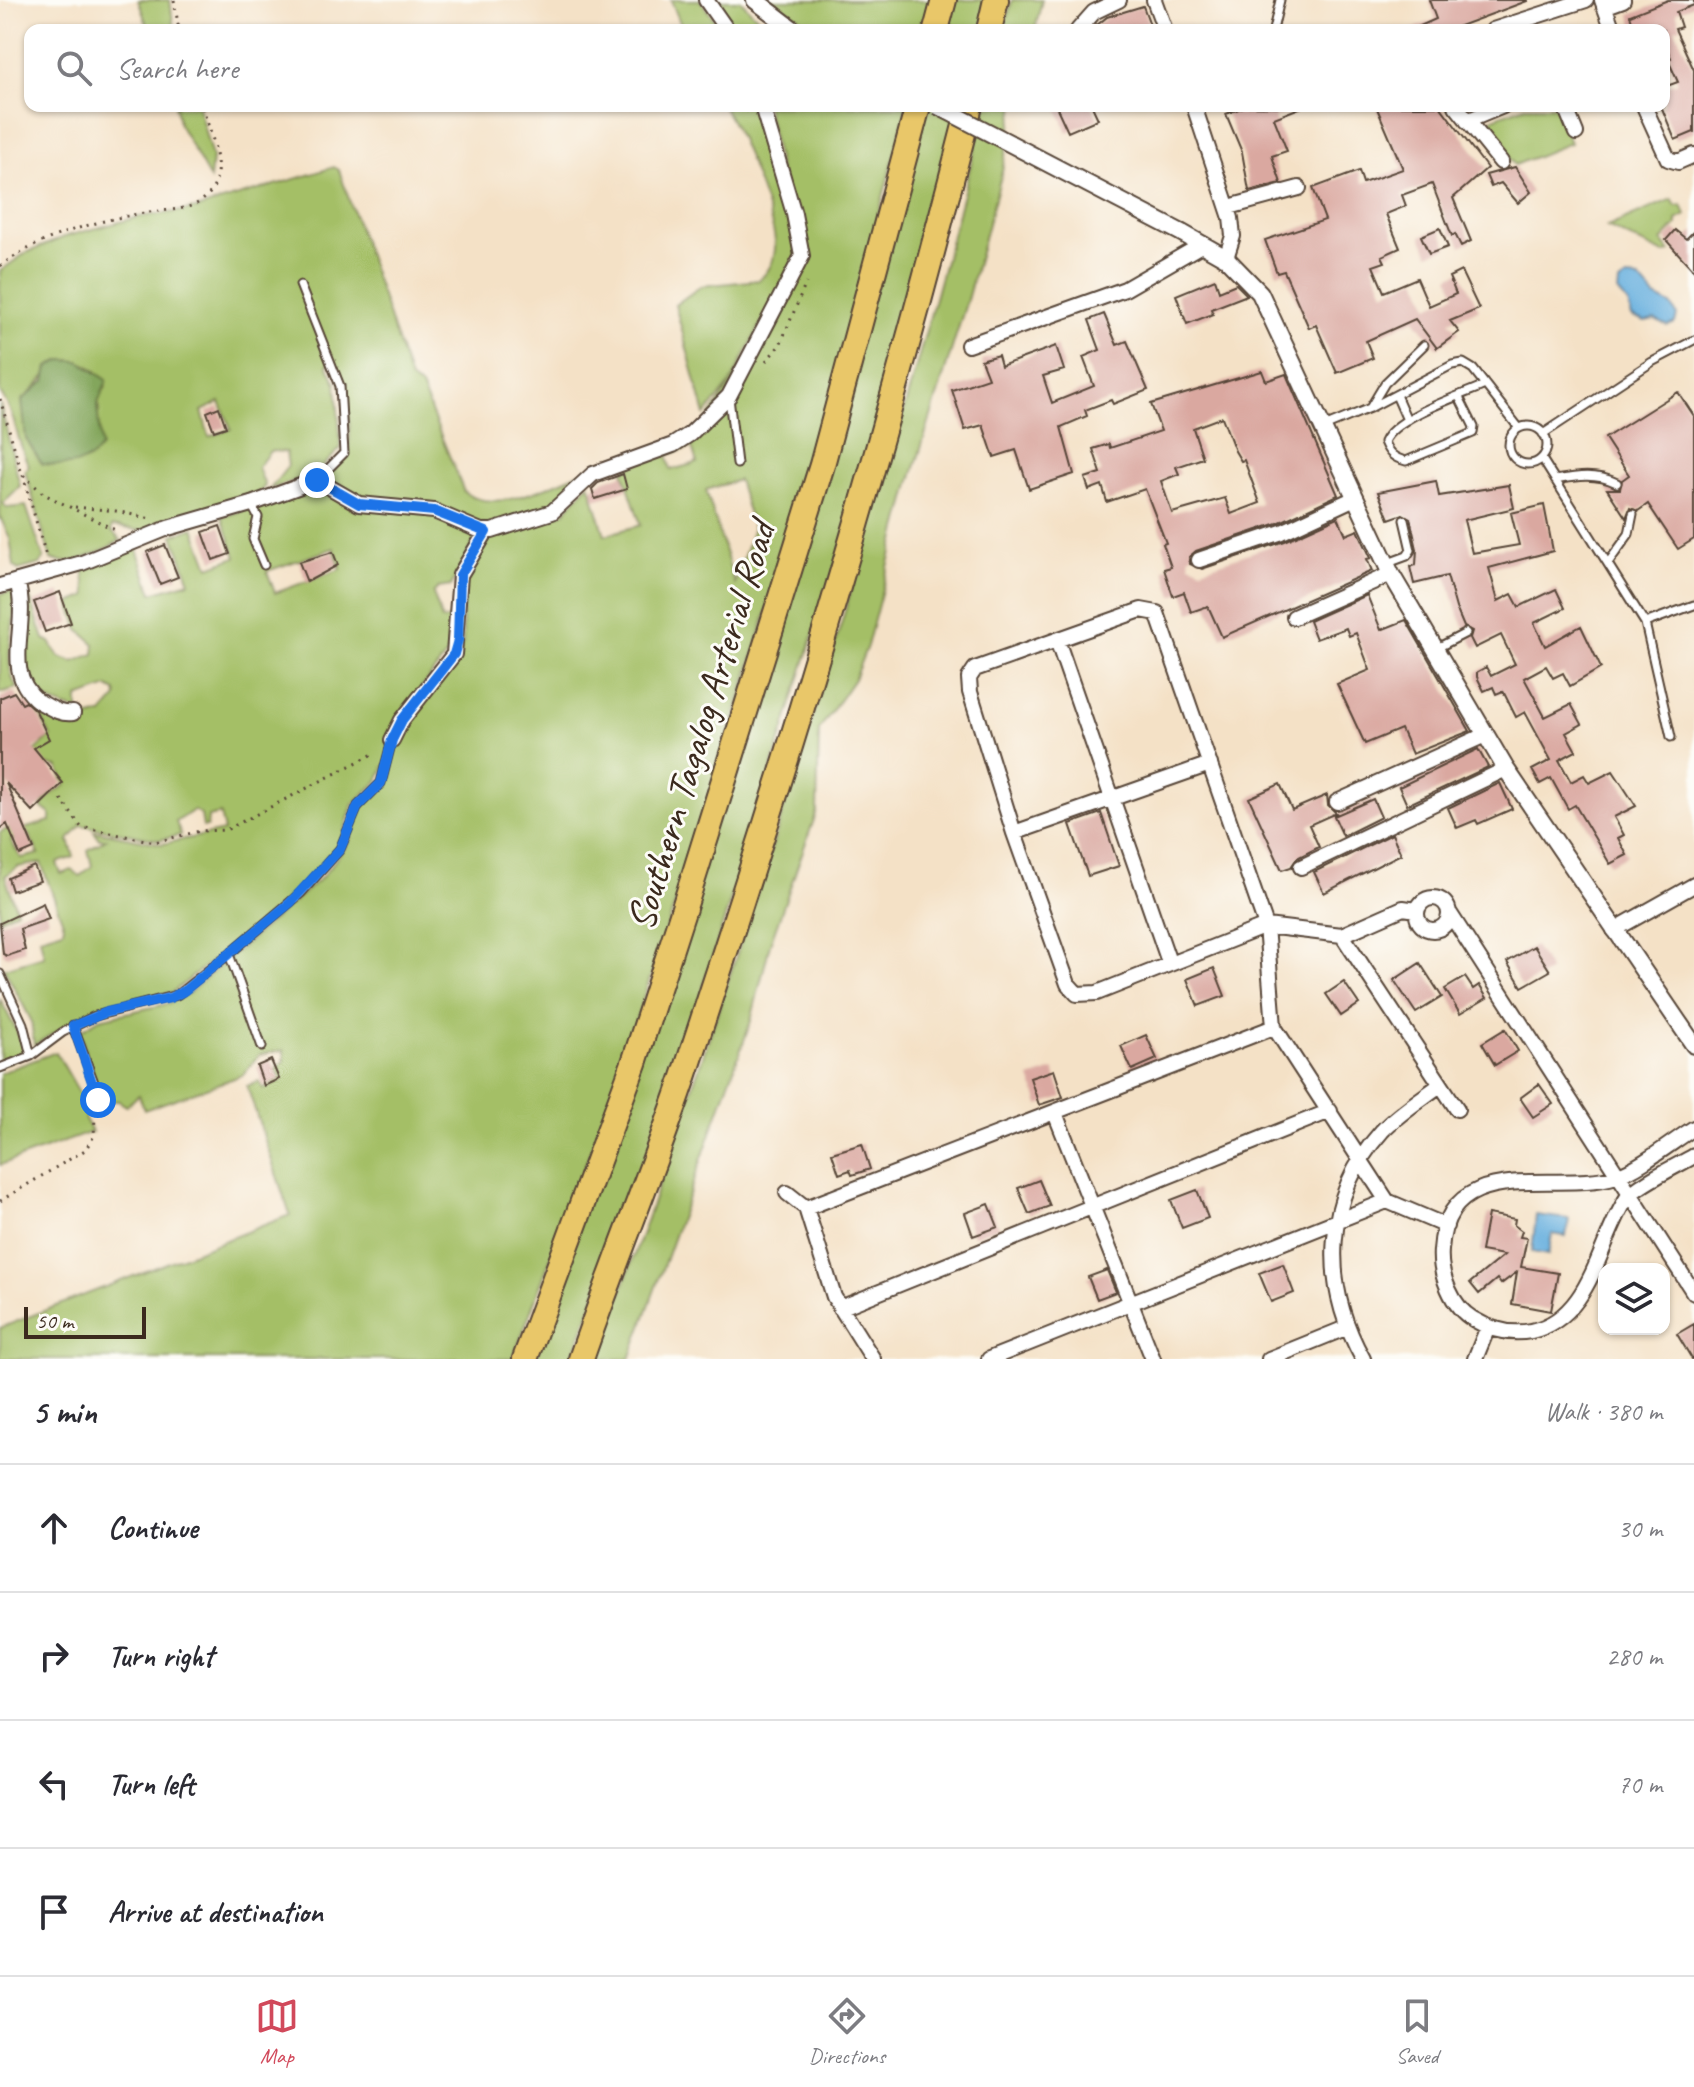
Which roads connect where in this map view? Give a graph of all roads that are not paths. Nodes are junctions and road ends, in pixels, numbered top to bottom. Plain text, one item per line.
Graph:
1 (706, 0) edge
2 (755, 0) edge
3 (944, 0) edge
4 (996, 0) edge
5 (1119, 0) edge
6 (1154, 0) edge
7 (1280, 0) edge
8 (1586, 0) edge
9 (1623, 0) edge
10 (1603, 4) edge
11 (723, 24) edge
12 (786, 24) edge
13 (938, 24) edge
14 (990, 24) edge
15 (1083, 24) edge
16 (1163, 24) edge
17 (1274, 24) edge
18 (1512, 24) edge
19 (1611, 24) edge
20 (764, 112) edge
21 (916, 112) edge
22 (950, 112) edge
23 (968, 112) edge
24 (1196, 112) edge
25 (1460, 112) edge
26 (1489, 112) edge
27 (1567, 112) edge
28 (1647, 112) edge
29 (1467, 121) junction
30 (1576, 133) dead end
31 (1694, 155) edge
32 (1501, 162) dead end
33 (1299, 188) dead end
34 (1229, 207) junction
35 (1203, 244) junction
36 (1226, 258) junction
37 (300, 285) dead end
38 (1694, 340) edge
39 (968, 345) dead end
40 (1424, 345) dead end
41 (1485, 385) junction
42 (1396, 395) junction
43 (729, 396) junction
44 (1459, 397) junction
45 (1370, 408) junction
46 (1407, 420) junction
47 (1322, 427) junction
48 (1519, 428) junction
49 (1543, 434) junction
50 (1542, 459) junction
51 (737, 464) dead end
52 (317, 480) junction
53 (1555, 480) junction
54 (1617, 483) dead end
55 (1355, 498) junction
56 (251, 504) junction
57 (1633, 514) dead end
58 (1404, 520) dead end
59 (486, 532) junction
60 (1199, 560) dead end
61 (1608, 563) junction
62 (264, 565) dead end
63 (1388, 569) junction
64 (17, 581) junction
65 (0, 586) edge
66 (1694, 605) edge
67 (1294, 617) dead end
68 (1645, 623) junction
69 (1466, 633) dead end
70 (1057, 640) junction
71 (1437, 648) junction
72 (73, 713) dead end
73 (1485, 735) junction
74 (1671, 737) dead end
75 (392, 740) joint
76 (1210, 764) junction
77 (1506, 769) junction
78 (1110, 799) junction
79 (1337, 802) dead end
80 (1014, 833) junction
81 (1301, 867) dead end
82 (1694, 885) edge
83 (1417, 910) junction
84 (1449, 912) junction
85 (1266, 926) junction
86 (1614, 930) junction
87 (1342, 935) junction
88 (229, 954) junction
89 (1169, 962) junction
90 (0, 974) edge
91 (73, 1026) junction
92 (1274, 1027) junction
93 (1694, 1045) edge
94 (262, 1047) dead end
95 (31, 1056) junction
96 (0, 1068) edge
97 (1440, 1085) junction
98 (97, 1107) road end
99 (1457, 1109) dead end
100 (1330, 1111) junction
101 (1055, 1113) junction
102 (1694, 1128) edge
103 (1663, 1147) junction
104 (1694, 1156) edge
105 (1362, 1158) junction
106 (1676, 1167) junction
107 (1616, 1176) junction
108 (787, 1193) dead end
109 (1629, 1196) junction
110 (1387, 1201) junction
111 (1091, 1207) junction
112 (806, 1208) junction
113 (1337, 1219) junction
114 (1446, 1226) junction
115 (1694, 1293) edge
116 (1129, 1302) junction
117 (840, 1308) junction
118 (1348, 1327) junction
119 (1488, 1327) junction
120 (525, 1359) edge
121 (581, 1359) edge
122 (873, 1359) edge
123 (989, 1359) edge
124 (1153, 1359) edge
125 (1269, 1359) edge
126 (1363, 1359) edge
127 (1475, 1359) edge

1 - 11 street
2 - 12 street
3 - 13 highway
4 - 14 highway
5 - 15 street
6 - 16 street
7 - 17 lane
8 - 18 street
9 - 10 street
10 - 19 street
20 - 43 street
21 - 120 highway, Southern Tagalog Arterial Road
22 - 35 street, bridge
23 - 121 highway
24 - 34 street
25 - 29 street
26 - 29 street
27 - 30 street
28 - 31 street
29 - 32 street
33 - 34 street
34 - 36 street
35 - 36 street
35 - 39 street
36 - 47 street
37 - 52 lane
38 - 49 lane
40 - 45 lane
41 - 42 lane
41 - 44 lane
41 - 48 lane
42 - 45 lane
42 - 46 lane
43 - 51 lane
43 - 59 street
44 - 46 lane
44 - 46 lane
45 - 47 lane
47 - 55 street
48 - 49 lane
48 - 50 lane
49 - 50 lane
50 - 53 lane
52 - 56 street
52 - 59 street
53 - 54 lane
53 - 61 lane
55 - 60 street
55 - 63 street
56 - 62 lane
56 - 64 street
57 - 61 lane
58 - 63 lane
59 - 75 street
61 - 68 lane
63 - 67 street
63 - 71 street
64 - 65 street
64 - 72 street
66 - 68 lane
68 - 74 lane
69 - 71 lane
70 - 76 street
70 - 78 street
70 - 80 street
71 - 73 street
73 - 77 street
73 - 79 street
75 - 88 lane
76 - 78 street
76 - 85 street
77 - 81 street
77 - 86 street
78 - 80 street
78 - 89 street
80 - 89 street
82 - 86 street
83 - 84 street
83 - 84 street
83 - 87 street
84 - 107 street
85 - 87 street
85 - 89 street
85 - 92 street
86 - 93 street
87 - 97 street
88 - 91 lane
88 - 94 lane
90 - 95 lane
91 - 95 lane
91 - 98 lane
92 - 100 street
92 - 101 street
95 - 96 lane
97 - 99 street
97 - 105 street
100 - 105 street
100 - 111 street
101 - 111 street
101 - 112 street
102 - 103 street
103 - 106 street
103 - 107 street
104 - 106 street
105 - 110 street
105 - 113 street
106 - 109 street
107 - 109 street
107 - 114 street
108 - 112 street
109 - 115 street
109 - 119 street
110 - 113 street
110 - 114 street
111 - 116 street
111 - 117 street
112 - 117 street
113 - 116 street
113 - 118 street
114 - 119 street
116 - 123 street
116 - 124 street
117 - 122 street
118 - 125 street
118 - 126 street
119 - 127 street

